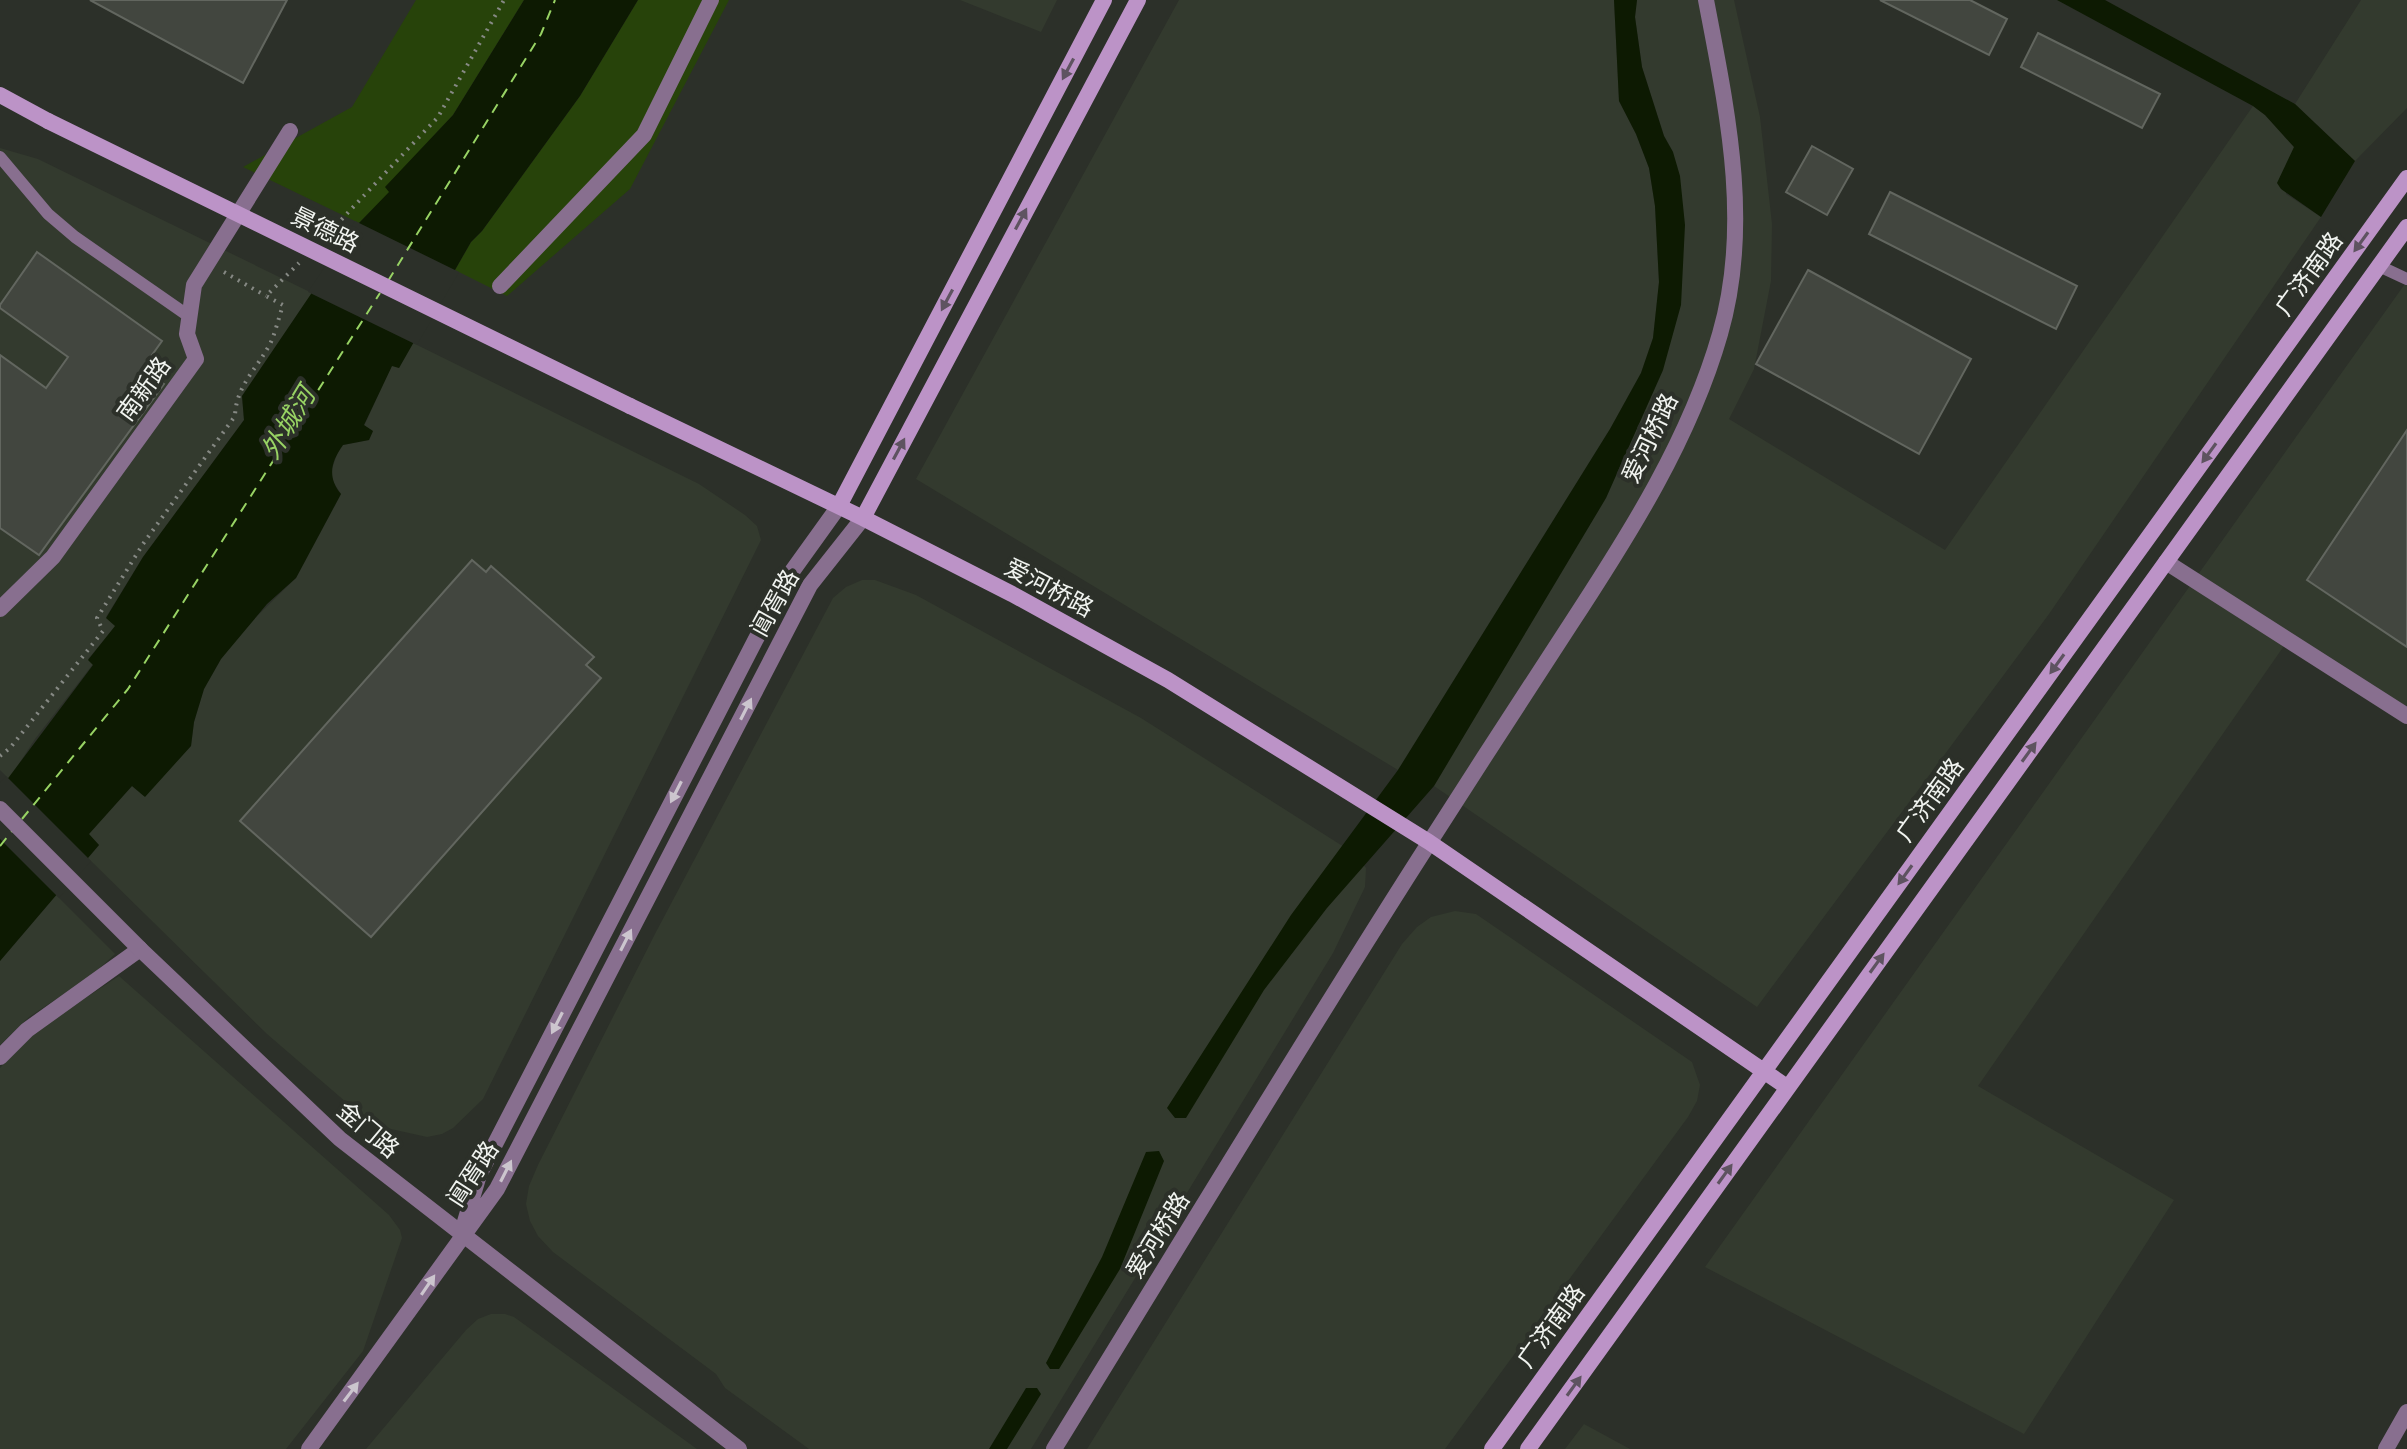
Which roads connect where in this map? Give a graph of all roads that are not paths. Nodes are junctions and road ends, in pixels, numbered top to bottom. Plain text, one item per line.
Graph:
1 (711, 0) edge
2 (1104, 0) edge
3 (1138, 0) edge
4 (1706, 0) edge
5 (0, 95) edge
6 (290, 131) dead end
7 (0, 157) edge
8 (2407, 178) edge
9 (2407, 227) edge
10 (2379, 266) junction
11 (2407, 279) edge
12 (500, 286) dead end
13 (190, 317) junction
14 (630, 406) joint
15 (839, 506) junction
16 (863, 518) junction
17 (2166, 562) junction
18 (0, 609) edge
19 (2407, 716) edge
20 (0, 809) edge
21 (1423, 839) junction
22 (140, 949) junction
23 (0, 1057) edge
24 (1764, 1071) junction
25 (1787, 1087) junction
26 (462, 1235) junction
27 (2407, 1412) edge
28 (309, 1449) edge
29 (739, 1449) edge
30 (1054, 1449) edge
31 (1492, 1449) edge
32 (1528, 1449) edge
33 (2386, 1449) edge

1 - 12 street
2 -> 15 main road, 阊胥路
16 -> 3 main road, 阊胥路
4 - 21 street, 爱河桥路
5 - 14 main road, 景德路, bridge
6 - 13 street, 南新路
7 - 13 lane
8 -> 24 main road, 广济南路
9 - 10 main road
10 - 11 lane
10 - 17 main road
13 - 18 street, 南新路
14 - 15 main road, 爱河桥路
15 - 16 main road, 爱河桥路
15 -> 26 street, 阊胥路
16 - 21 main road, 爱河桥路
26 -> 16 street, 阊胥路
17 - 19 street
25 -> 17 main road
20 - 22 street, 金门路
21 - 24 main road, 爱河桥路
21 - 30 street, 爱河桥路
22 - 23 street
22 - 26 street, 金门路
24 - 25 main road, 爱河桥路
24 - 31 main road, 广济南路
32 -> 25 main road
28 -> 26 street, 阊胥路
26 - 29 street, 金门路
27 - 33 street

